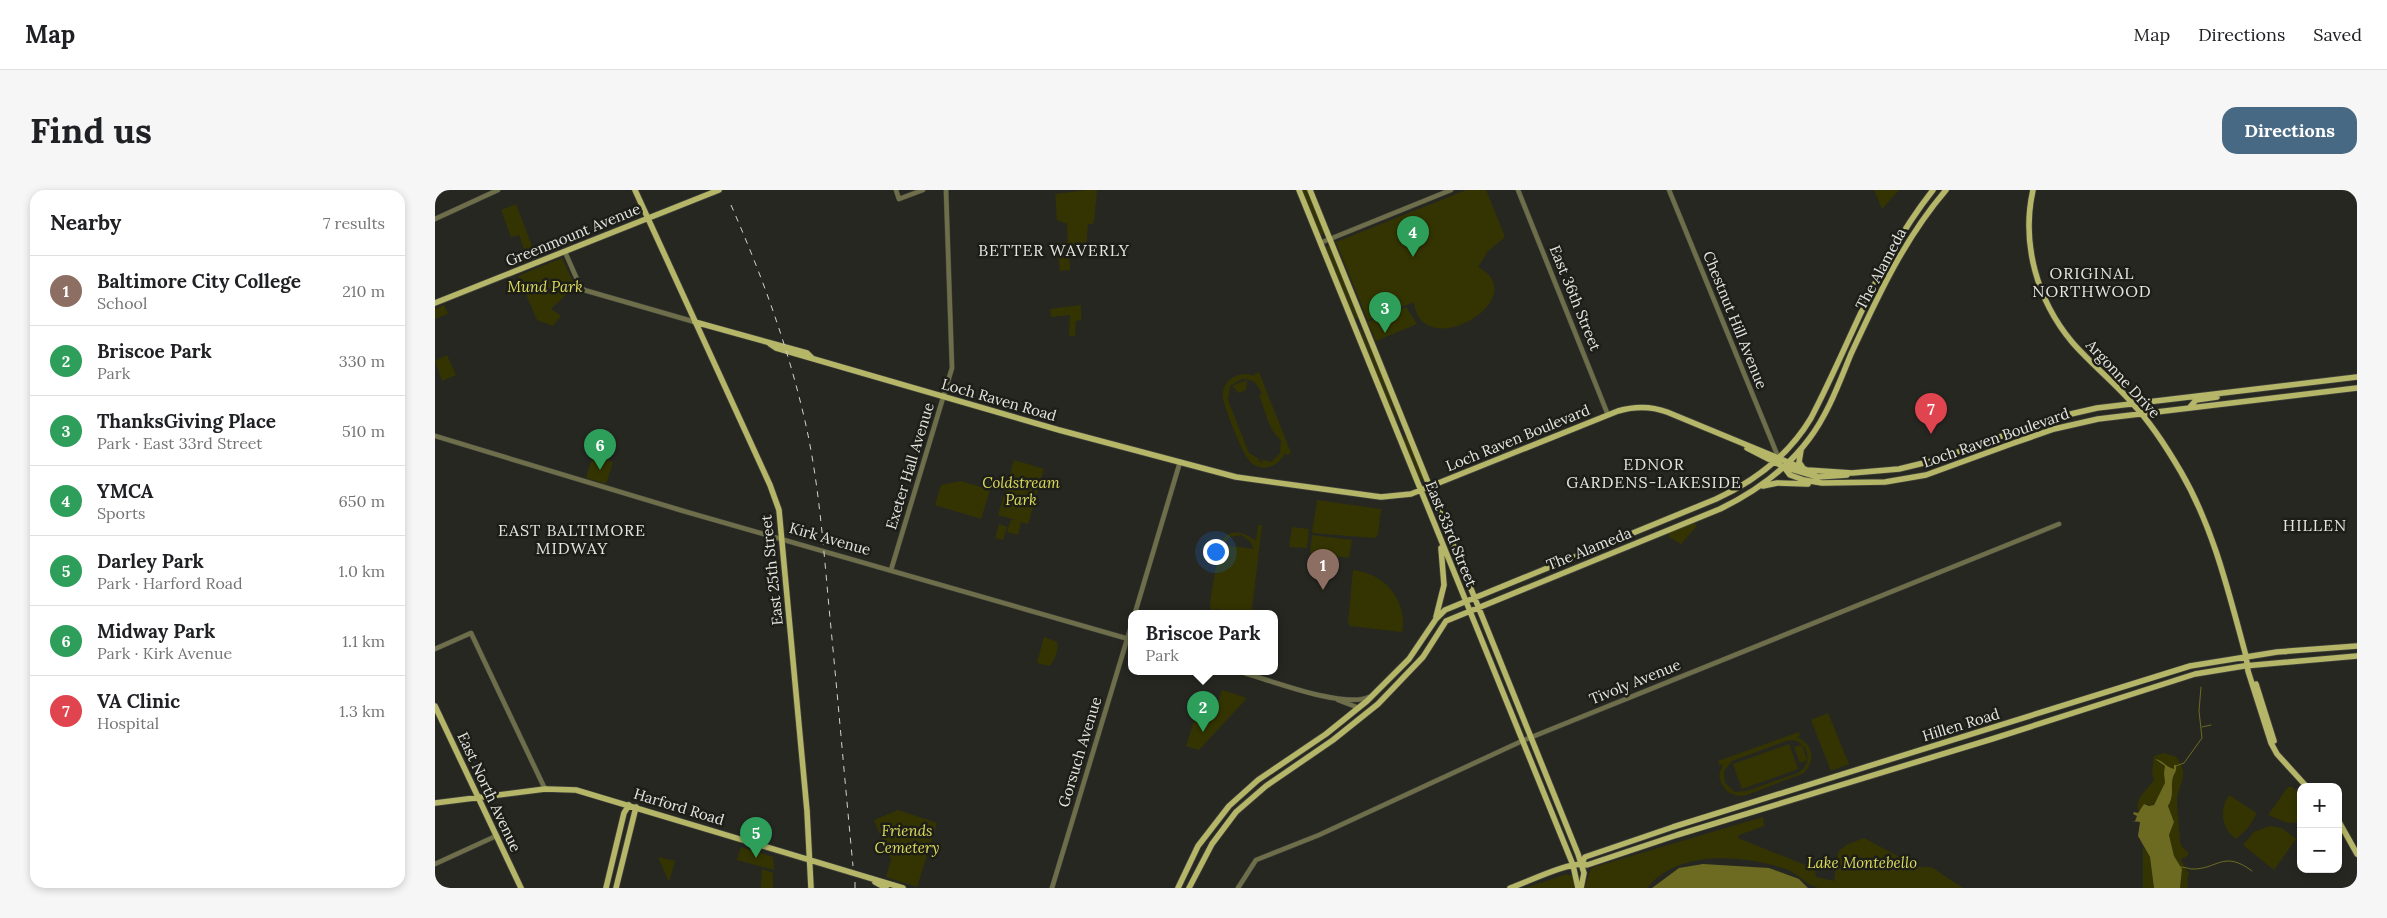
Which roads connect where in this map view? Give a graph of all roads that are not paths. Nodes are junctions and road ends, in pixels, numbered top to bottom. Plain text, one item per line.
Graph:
1 (498, 190) edge
2 (635, 190) edge
3 (719, 190) edge
4 (896, 190) edge
5 (923, 190) edge
6 (946, 190) edge
7 (1299, 190) edge
8 (1310, 190) edge
9 (1451, 190) edge
10 (1518, 190) edge
11 (1669, 190) edge
12 (1933, 190) edge
13 (1946, 190) edge
14 (2033, 190) edge
15 (435, 219) edge
16 (648, 219) junction
17 (1329, 239) junction
18 (1320, 243) junction
19 (565, 252) junction
20 (435, 303) edge
21 (695, 322) junction
22 (2357, 377) edge
23 (2357, 388) edge
24 (2225, 392) junction
25 (2189, 396) junction
26 (944, 397) junction
27 (2131, 402) junction
28 (2190, 407) junction
29 (2140, 412) junction
30 (1608, 415) junction
31 (435, 436) edge
32 (1802, 447) junction
33 (1776, 461) junction
34 (1180, 462) junction
35 (1786, 465) junction
36 (1807, 470) junction
37 (1852, 473) junction
38 (1755, 477) junction
39 (1822, 483) junction
40 (1430, 487) junction
41 (1756, 489) junction
42 (1420, 491) junction
43 (2059, 524) dead end
44 (1438, 533) junction
45 (782, 539) junction
46 (891, 570) junction
47 (1475, 597) junction
48 (1465, 601) junction
49 (1479, 607) junction
50 (1136, 610) edge
51 (1469, 611) junction
52 (1436, 619) junction
53 (1128, 639) edge
54 (1128, 642) edge
55 (2357, 646) edge
56 (2324, 648) junction
57 (435, 649) edge
58 (2246, 656) junction
59 (2357, 656) edge
60 (2325, 659) junction
61 (2249, 666) junction
62 (1251, 675) edge
63 (1378, 692) junction
64 (1337, 699) junction
65 (1346, 704) junction
66 (435, 706) edge
67 (1375, 706) junction
68 (1359, 708) junction
69 (1353, 713) junction
70 (1531, 738) junction
71 (1522, 741) junction
72 (2303, 783) edge
73 (545, 789) junction
74 (478, 797) junction
75 (435, 803) edge
76 (629, 805) junction
77 (636, 807) junction
78 (2342, 827) edge
79 (619, 833) junction
80 (629, 833) junction
81 (496, 836) junction
82 (2357, 854) edge
83 (811, 860) junction
84 (612, 862) junction
85 (1582, 863) junction
86 (435, 864) edge
87 (621, 864) junction
88 (1573, 865) junction
89 (869, 878) junction
90 (521, 888) edge
91 (606, 888) edge
92 (615, 888) edge
93 (811, 888) edge
94 (886, 888) edge
95 (903, 888) edge
96 (1052, 888) edge
97 (1178, 888) edge
98 (1189, 888) edge
99 (1238, 888) edge
100 (1510, 888) edge
101 (1579, 888) edge

1 - 15 street
2 - 16 main road, East 25th Street
3 - 16 main road, Greenmount Avenue
4 - 5 street
6 - 26 street, Exeter Hall Avenue
7 - 18 main road, East 33rd Street
8 - 17 main road, East 33rd Street
9 - 17 street
10 - 30 street, East 36th Street
11 - 33 street, Chestnut Hill Avenue
12 - 33 main road, The Alameda
13 - 32 main road, The Alameda
14 - 27 main road, Argonne Drive
16 - 19 main road, Greenmount Avenue
16 - 21 main road, East 25th Street
17 - 18 street
17 - 40 main road, East 33rd Street
18 - 42 main road, East 33rd Street
19 - 20 main road, Greenmount Avenue
19 - 21 street, Loch Raven Road
21 - 26 main road, Loch Raven Road
21 - 45 main road, East 25th Street
22 - 24 main road, Loch Raven Boulevard
23 - 28 main road, Loch Raven Boulevard
24 - 25 main road, Loch Raven Boulevard
24 - 28 main road
25 - 27 main road, Loch Raven Boulevard
25 - 28 main road
26 - 34 main road, Loch Raven Road
26 - 46 street, Exeter Hall Avenue
27 - 29 main road, Argonne Drive
27 - 37 main road, Loch Raven Boulevard
28 - 29 main road, Loch Raven Boulevard
29 - 39 main road, Loch Raven Boulevard
29 - 58 main road, Argonne Drive
30 - 33 main road, Loch Raven Boulevard
30 - 40 main road, Loch Raven Boulevard
31 - 45 street, Kirk Avenue
32 - 35 main road, The Alameda
32 - 36 main road
33 - 35 main road, Loch Raven Boulevard
33 - 38 main road, The Alameda
34 - 42 main road, Loch Raven Boulevard
34 - 50 street
35 - 36 main road, Loch Raven Boulevard
35 - 37 main road
35 - 38 main road
35 - 39 main road, Loch Raven Boulevard
35 - 41 main road, The Alameda
36 - 37 main road, Loch Raven Boulevard
38 - 47 main road, The Alameda
39 - 41 main road
40 - 42 main road, Loch Raven Boulevard
40 - 47 main road, East 33rd Street
41 - 49 main road, The Alameda
42 - 44 main road, East 33rd Street
43 - 70 street, Tivoly Avenue
44 - 48 main road, East 33rd Street
44 - 52 main road
45 - 46 street, Kirk Avenue
45 - 83 main road, East 25th Street
46 - 53 street, Kirk Avenue
47 - 48 main road, The Alameda
47 - 49 main road, East 33rd Street
48 - 51 main road, East 33rd Street
48 - 52 main road, The Alameda
49 - 51 main road, The Alameda
49 - 70 main road, East 33rd Street
51 - 67 main road, The Alameda
51 - 71 main road, East 33rd Street
52 - 63 main road, The Alameda
54 - 96 street, Gorsuch Avenue
55 - 56 main road, Hillen Road
56 - 58 main road, Hillen Road
56 - 60 main road
57 - 73 street
58 - 61 main road, Argonne Drive
58 - 85 main road, Hillen Road
59 - 60 main road, Hillen Road
60 - 61 main road, Hillen Road
61 - 72 main road, Argonne Drive
61 - 85 main road, Hillen Road
62 - 64 street
63 - 64 street
63 - 68 main road, The Alameda
64 - 65 street
65 - 68 street
65 - 69 street
66 - 74 main road, East North Avenue
67 - 68 main road
67 - 98 main road, The Alameda
68 - 69 main road, The Alameda
69 - 97 main road, The Alameda
70 - 71 street, Tivoly Avenue
70 - 85 main road, East 33rd Street
71 - 88 main road, East 33rd Street
71 - 99 street, Tivoly Avenue
73 - 74 main road, Harford Road
73 - 76 main road, Harford Road
74 - 75 main road, Harford Road
74 - 81 main road, East North Avenue
76 - 77 main road, Harford Road
76 - 79 main road
76 - 80 main road
77 - 80 main road
77 - 83 main road, Harford Road
78 - 82 main road
79 - 80 main road
79 - 84 main road
80 - 87 main road
81 - 86 street
81 - 90 main road, East North Avenue
83 - 89 main road, Harford Road
83 - 93 main road, East 25th Street
84 - 87 main road
84 - 91 main road
85 - 88 main road, Hillen Road
85 - 101 main road, East 33rd Street
87 - 92 main road
88 - 100 main road, Hillen Road
88 - 101 main road, East 33rd Street
89 - 94 main road, Harford Road
89 - 95 main road, Harford Road

